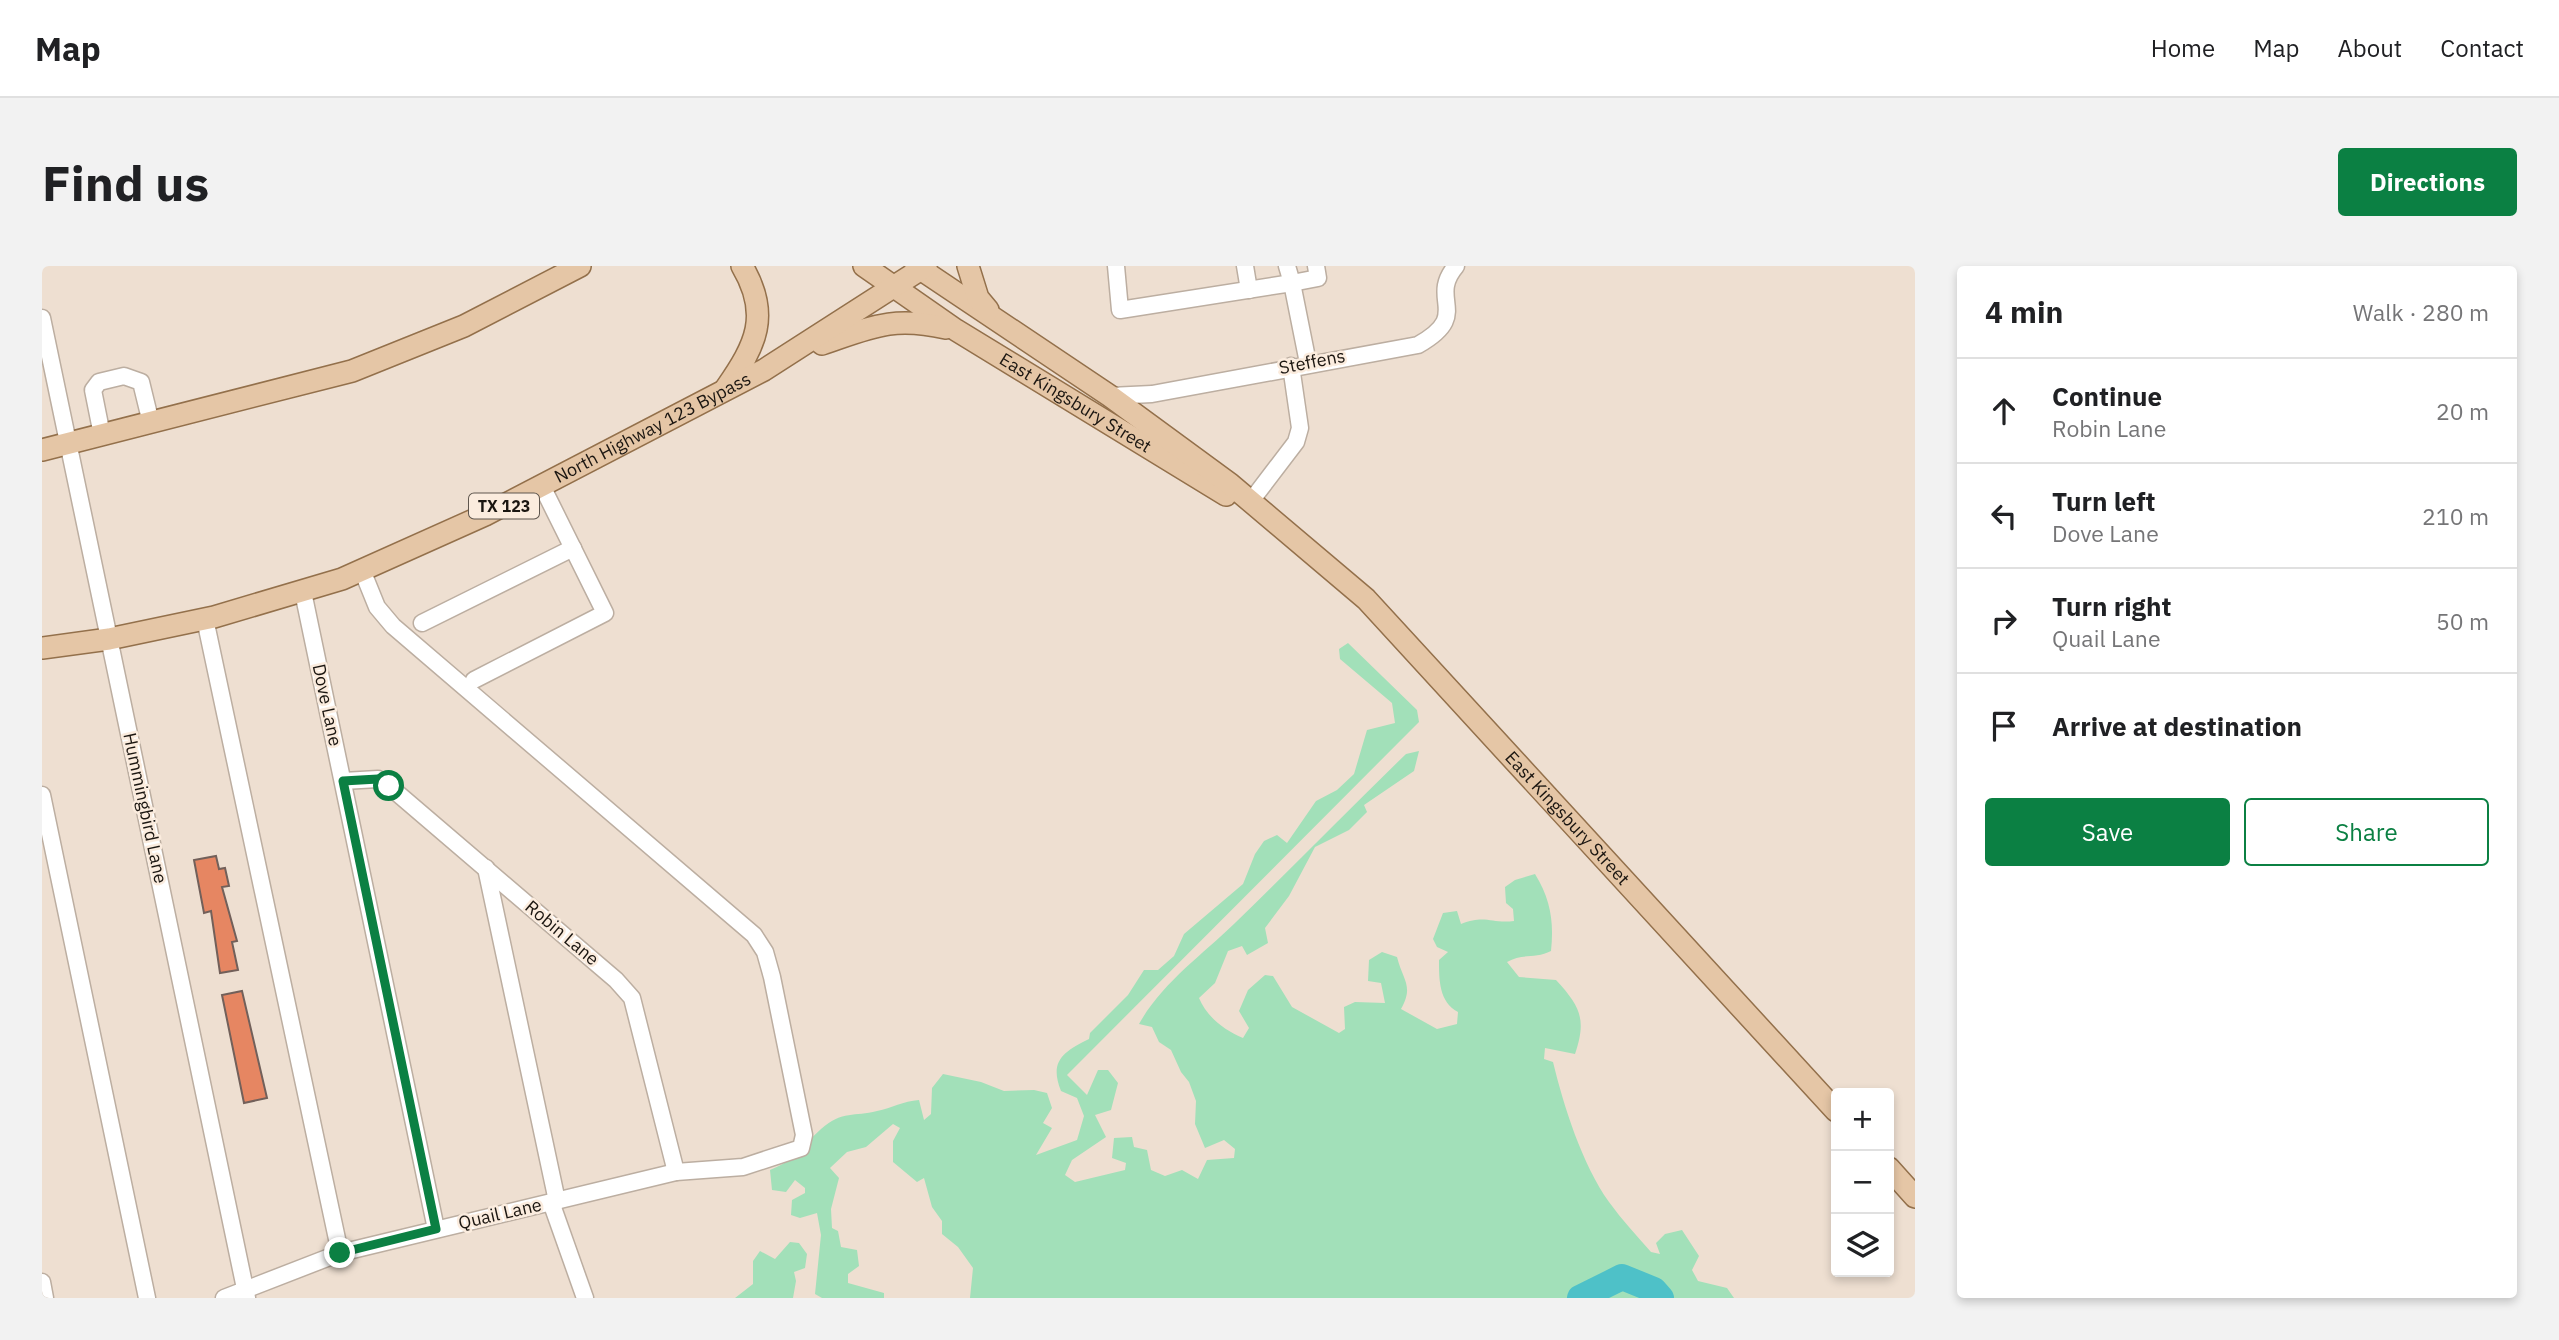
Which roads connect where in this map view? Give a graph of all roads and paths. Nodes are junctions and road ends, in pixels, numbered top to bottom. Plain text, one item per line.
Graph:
1 (580, 266) edge
2 (742, 266) edge
3 (864, 266) edge
4 (968, 266) edge
5 (1115, 266) edge
6 (1245, 266) edge
7 (1287, 266) edge
8 (1316, 266) edge
9 (1456, 266) edge
10 (921, 267) edge
11 (1292, 283) junction
12 (892, 287) junction
13 (1249, 290) junction
14 (42, 318) edge
15 (1002, 324) junction
16 (956, 330) junction
17 (793, 354) junction
18 (1308, 363) junction
19 (1291, 366) junction
20 (724, 390) junction
21 (1110, 396) junction
22 (151, 423) junction
23 (102, 435) junction
24 (69, 443) junction
25 (42, 450) edge
26 (542, 486) junction
27 (1251, 500) junction
28 (1291, 533) junction
29 (573, 548) junction
30 (362, 570) junction
31 (303, 592) junction
32 (205, 619) junction
33 (422, 623) dead end
34 (109, 639) junction
35 (42, 648) edge
36 (474, 680) dead end
37 (343, 781) junction
38 (42, 795) edge
39 (486, 869) junction
40 (1831, 1106) edge
41 (676, 1172) junction
42 (1894, 1174) edge
43 (1915, 1197) edge
44 (554, 1202) junction
45 (436, 1229) junction
46 (340, 1253) junction
47 (42, 1282) edge
48 (246, 1294) edge
49 (45, 1298) edge
50 (147, 1298) edge
51 (224, 1298) edge
52 (585, 1298) edge

1 - 22 main road
2 - 20 main road
3 - 12 main road, East Kingsbury Street
4 - 15 main road
5 - 13 street
6 - 13 street
7 - 11 street
8 - 11 street
9 - 18 street, Steffens
10 - 12 main road, North Highway 123 Bypass / TX 123
10 - 15 main road, East Kingsbury Street
11 - 13 street
11 - 18 street
12 - 16 main road, East Kingsbury Street
12 - 17 main road, North Highway 123 Bypass / TX 123
14 - 24 street, Hummingbird Lane
15 - 21 main road, East Kingsbury Street
16 - 17 main road
16 - 28 main road, East Kingsbury Street
17 - 20 main road, North Highway 123 Bypass / TX 123
18 - 19 street, Steffens
19 - 21 street, Steffens
19 - 27 street
20 - 26 main road, North Highway 123 Bypass / TX 123
21 - 27 main road, East Kingsbury Street
22 - 23 main road
22 - 23 street
23 - 24 main road
24 - 25 main road
24 - 34 street, Hummingbird Lane
26 - 29 street
26 - 30 main road, North Highway 123 Bypass / TX 123
27 - 28 main road, East Kingsbury Street
28 - 40 main road, East Kingsbury Street
29 - 33 street
29 - 36 street
30 - 31 main road, North Highway 123 Bypass / TX 123
30 - 41 street, Quail Lane
31 - 32 main road, North Highway 123 Bypass / TX 123
31 - 37 street, Dove Lane
32 - 34 main road, North Highway 123 Bypass / TX 123
32 - 46 street
34 - 35 main road, North Highway 123 Bypass / TX 123
34 - 48 street, Hummingbird Lane
37 - 39 street, Robin Lane
37 - 45 street, Dove Lane
38 - 50 street
39 - 41 street, Robin Lane
39 - 44 street
41 - 44 street, Quail Lane
42 - 43 main road
44 - 45 street, Quail Lane
44 - 52 street
45 - 46 street, Quail Lane
46 - 48 street, Quail Lane
47 - 49 street
48 - 51 street, Quail Lane

